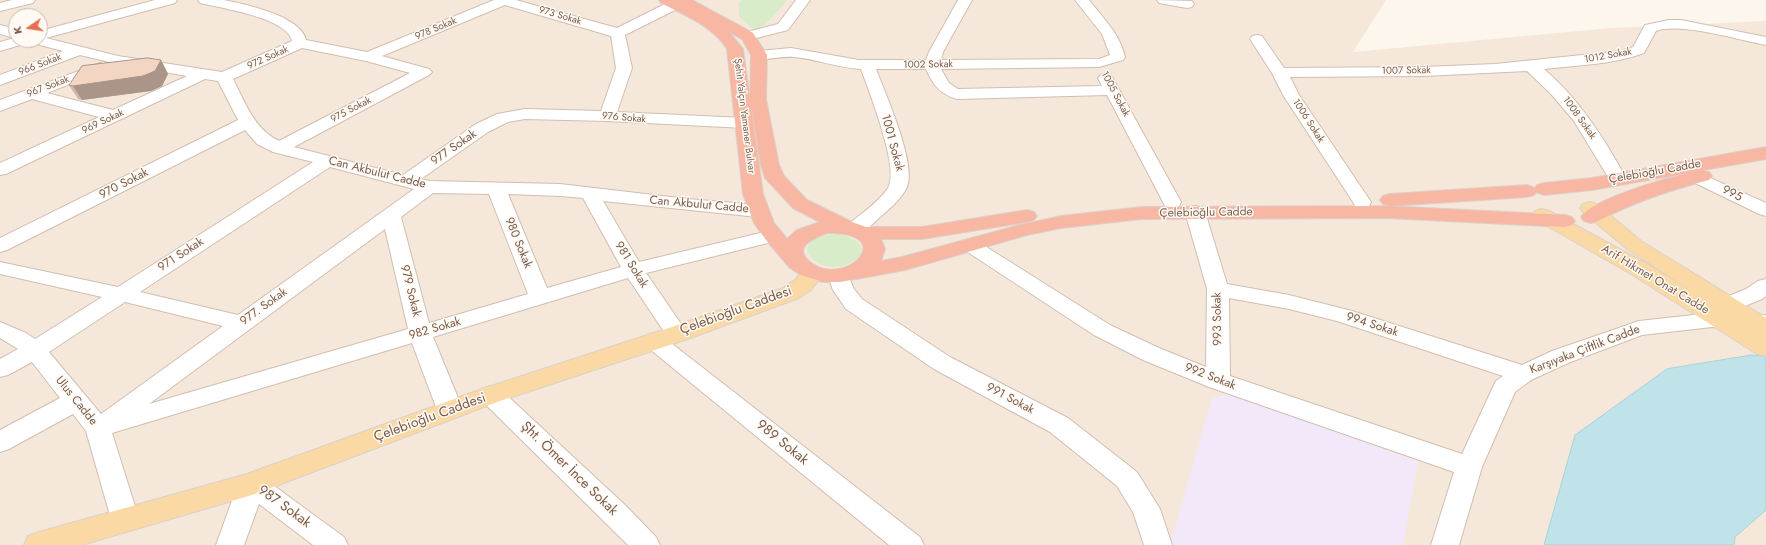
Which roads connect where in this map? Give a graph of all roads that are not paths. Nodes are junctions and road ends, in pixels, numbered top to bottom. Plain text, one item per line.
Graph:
1 (28, 0) edge
2 (170, 0) edge
3 (205, 0) edge
4 (502, 0) edge
5 (803, 0) edge
6 (965, 0) edge
7 (1082, 0) edge
8 (1164, 0) edge
9 (674, 2) edge
10 (1187, 4) dead end
11 (0, 7) edge
12 (783, 27) junction
13 (48, 33) edge
14 (618, 33) junction
15 (748, 36) junction
16 (1257, 39) dead end
17 (1766, 42) edge
18 (48, 43) edge
19 (300, 44) junction
20 (79, 50) junction
21 (759, 55) junction
22 (368, 57) junction
23 (118, 60) junction
24 (1099, 63) junction
25 (867, 65) junction
26 (932, 65) junction
27 (1532, 66) junction
28 (205, 73) junction
29 (1280, 74) junction
30 (224, 77) junction
31 (0, 80) edge
32 (1113, 90) junction
33 (31, 94) junction
34 (0, 106) edge
35 (115, 116) junction
36 (607, 116) junction
37 (503, 118) joint
38 (247, 122) junction
39 (745, 123) junction
40 (279, 148) junction
41 (1766, 153) edge
42 (327, 161) junction
43 (1766, 166) edge
44 (0, 170) edge
45 (1697, 177) junction
46 (1617, 178) junction
47 (406, 181) junction
48 (429, 187) junction
49 (496, 189) junction
50 (1536, 190) junction
51 (590, 194) junction
52 (1172, 202) junction
53 (1362, 202) junction
54 (1766, 210) edge
55 (758, 211) junction
56 (1195, 212) junction
57 (1593, 213) junction
58 (390, 215) junction
59 (1553, 219) junction
60 (855, 230) junction
61 (773, 236) junction
62 (0, 246) edge
63 (970, 246) junction
64 (792, 257) junction
65 (0, 268) edge
66 (633, 270) junction
67 (813, 273) junction
68 (846, 274) junction
69 (1766, 286) edge
70 (1218, 289) junction
71 (121, 294) junction
72 (540, 298) junction
73 (1725, 312) junction
74 (242, 323) junction
75 (0, 329) edge
76 (1761, 332) edge
77 (420, 333) junction
78 (666, 337) junction
79 (35, 350) junction
80 (0, 369) edge
81 (1523, 374) junction
82 (1218, 381) junction
83 (491, 395) junction
84 (76, 401) junction
85 (450, 410) junction
86 (98, 428) junction
87 (0, 442) edge
88 (1469, 467) junction
89 (252, 484) junction
90 (125, 519) junction
91 (39, 545) edge
92 (230, 545) edge
93 (334, 545) edge
94 (646, 545) edge
95 (910, 545) edge
96 (1158, 545) edge
97 (1445, 545) edge

1 - 11 street
2 - 13 street
3 - 19 street, 972 Sokak
4 - 14 street, 973 Sokak
4 - 22 street, 978 Sokak
5 - 12 street
6 - 26 street
7 - 24 street, 1005 Sokak
8 - 10 street
9 - 14 street
9 - 15 highway
9 - 39 highway, Şehit Yalçın Yamaner Bulvar
12 - 15 street
12 - 21 street
14 - 36 street
15 - 21 highway, Şehit Yalçın Yamaner Bulvar
16 - 29 street, 1006 Sokak
17 - 27 street, 1012 Sokak
18 - 20 street
19 - 22 street
19 - 30 street, 972 Sokak
20 - 23 street
20 - 31 street, 966 Sokak
21 - 25 street, 1002 Sokak
21 - 60 highway, Şehit Yalçın Yamaner Bulvar
22 - 40 street, 975 Sokak
23 - 28 street
23 - 33 street, 967 Sokak
24 - 26 street, 1002 Sokak
24 - 32 street, 1005 Sokak
25 - 26 street, 1002 Sokak
25 - 60 street, 1001 Sokak
26 - 32 street
27 - 29 street, 1007 Sokak
27 - 46 street, 1008 Sokak
28 - 30 street
28 - 35 street, 969 Sokak
29 - 53 street, 1006 Sokak
30 - 38 street, Can Akbulut Cadde
32 - 52 street, 1005 Sokak
33 - 34 street, 967 Sokak
33 - 35 street
35 - 44 street, 969 Sokak
36 - 37 street, 976 Sokak
36 - 39 street, 976 Sokak
37 - 47 street, 977 Sokak
38 - 40 street, Can Akbulut Cadde
38 - 62 street, 970 Sokak
39 - 55 highway, Şehit Yalçın Yamaner Bulvar
40 - 42 street, Can Akbulut Cadde
41 - 46 highway, Çelebioğlu Cadde
42 - 47 street, Can Akbulut Cadde
42 - 71 street, 971 Sokak
43 - 45 highway, Çelebioğlu Cadde
45 - 54 street, 995
45 - 57 highway, Çelebioğlu Cadde
46 - 50 highway, Çelebioğlu Cadde
47 - 48 street, Can Akbulut Cadde
48 - 49 street, Can Akbulut Cadde
48 - 58 street, 977. Sokak
49 - 51 street, Can Akbulut Cadde
49 - 72 street, 980 Sokak
50 - 53 highway, Çelebioğlu Cadde
50 - 57 highway
50 - 59 highway
51 - 55 street, Can Akbulut Cadde
51 - 66 street, 981 Sokak
52 - 53 highway, Çelebioğlu Cadde
52 - 60 highway, Çelebioğlu Cadde
55 - 61 highway, Şehit Yalçın Yamaner Bulvar
56 - 59 highway, Çelebioğlu Cadde
56 - 63 highway, Çelebioğlu Cadde
56 - 70 street, 993 Sokak
57 - 59 highway, Çelebioğlu Cadde
57 - 73 main road, Arif Hikmet Onat Cadde
58 - 74 street, 977. Sokak
58 - 77 street, 979 Sokak
59 - 73 main road, Arif Hikmet Onat Cadde
60 - 64 highway
60 - 68 highway
61 - 64 highway, Şehit Yalçın Yamaner Bulvar
61 - 66 street, 982 Sokak
63 - 68 highway, Çelebioğlu Cadde
63 - 82 street, 992 Sokak
64 - 67 highway
65 - 71 street
66 - 72 street, 982 Sokak
66 - 78 street, 981 Sokak
67 - 68 highway
67 - 78 main road, Çelebioğlu Caddesi
68 - 96 street, 991 Sokak
69 - 73 street
70 - 81 street, 994 Sokak
70 - 82 street, 993 Sokak
71 - 74 street
71 - 79 street, 971 Sokak
72 - 77 street, 982 Sokak
73 - 76 street, Karşıyaka Çiftlik Cadde
73 - 81 street, Karşıyaka Çiftlik Cadde
74 - 86 street, 977. Sokak
75 - 79 street, Ulus Cadde
77 - 85 street, 979 Sokak
77 - 86 street, 982 Sokak
78 - 83 main road, Çelebioğlu Caddesi
78 - 95 street, 989 Sokak
79 - 80 street, 971 Sokak
79 - 84 street, Ulus Cadde
81 - 88 street, Karşıyaka Çiftlik Cadde
82 - 88 street, 992 Sokak
83 - 85 main road, Çelebioğlu Caddesi
83 - 94 street, Şht. Ömer İnce Sokak
84 - 86 street, Ulus Cadde
84 - 87 street
85 - 89 main road, Çelebioğlu Caddesi
86 - 90 street, Ulus Cadde
88 - 97 street, Karşıyaka Çiftlik Cadde
89 - 90 main road, Çelebioğlu Caddesi
89 - 92 street
89 - 93 street, 987 Sokak
90 - 91 main road, Çelebioğlu Caddesi

